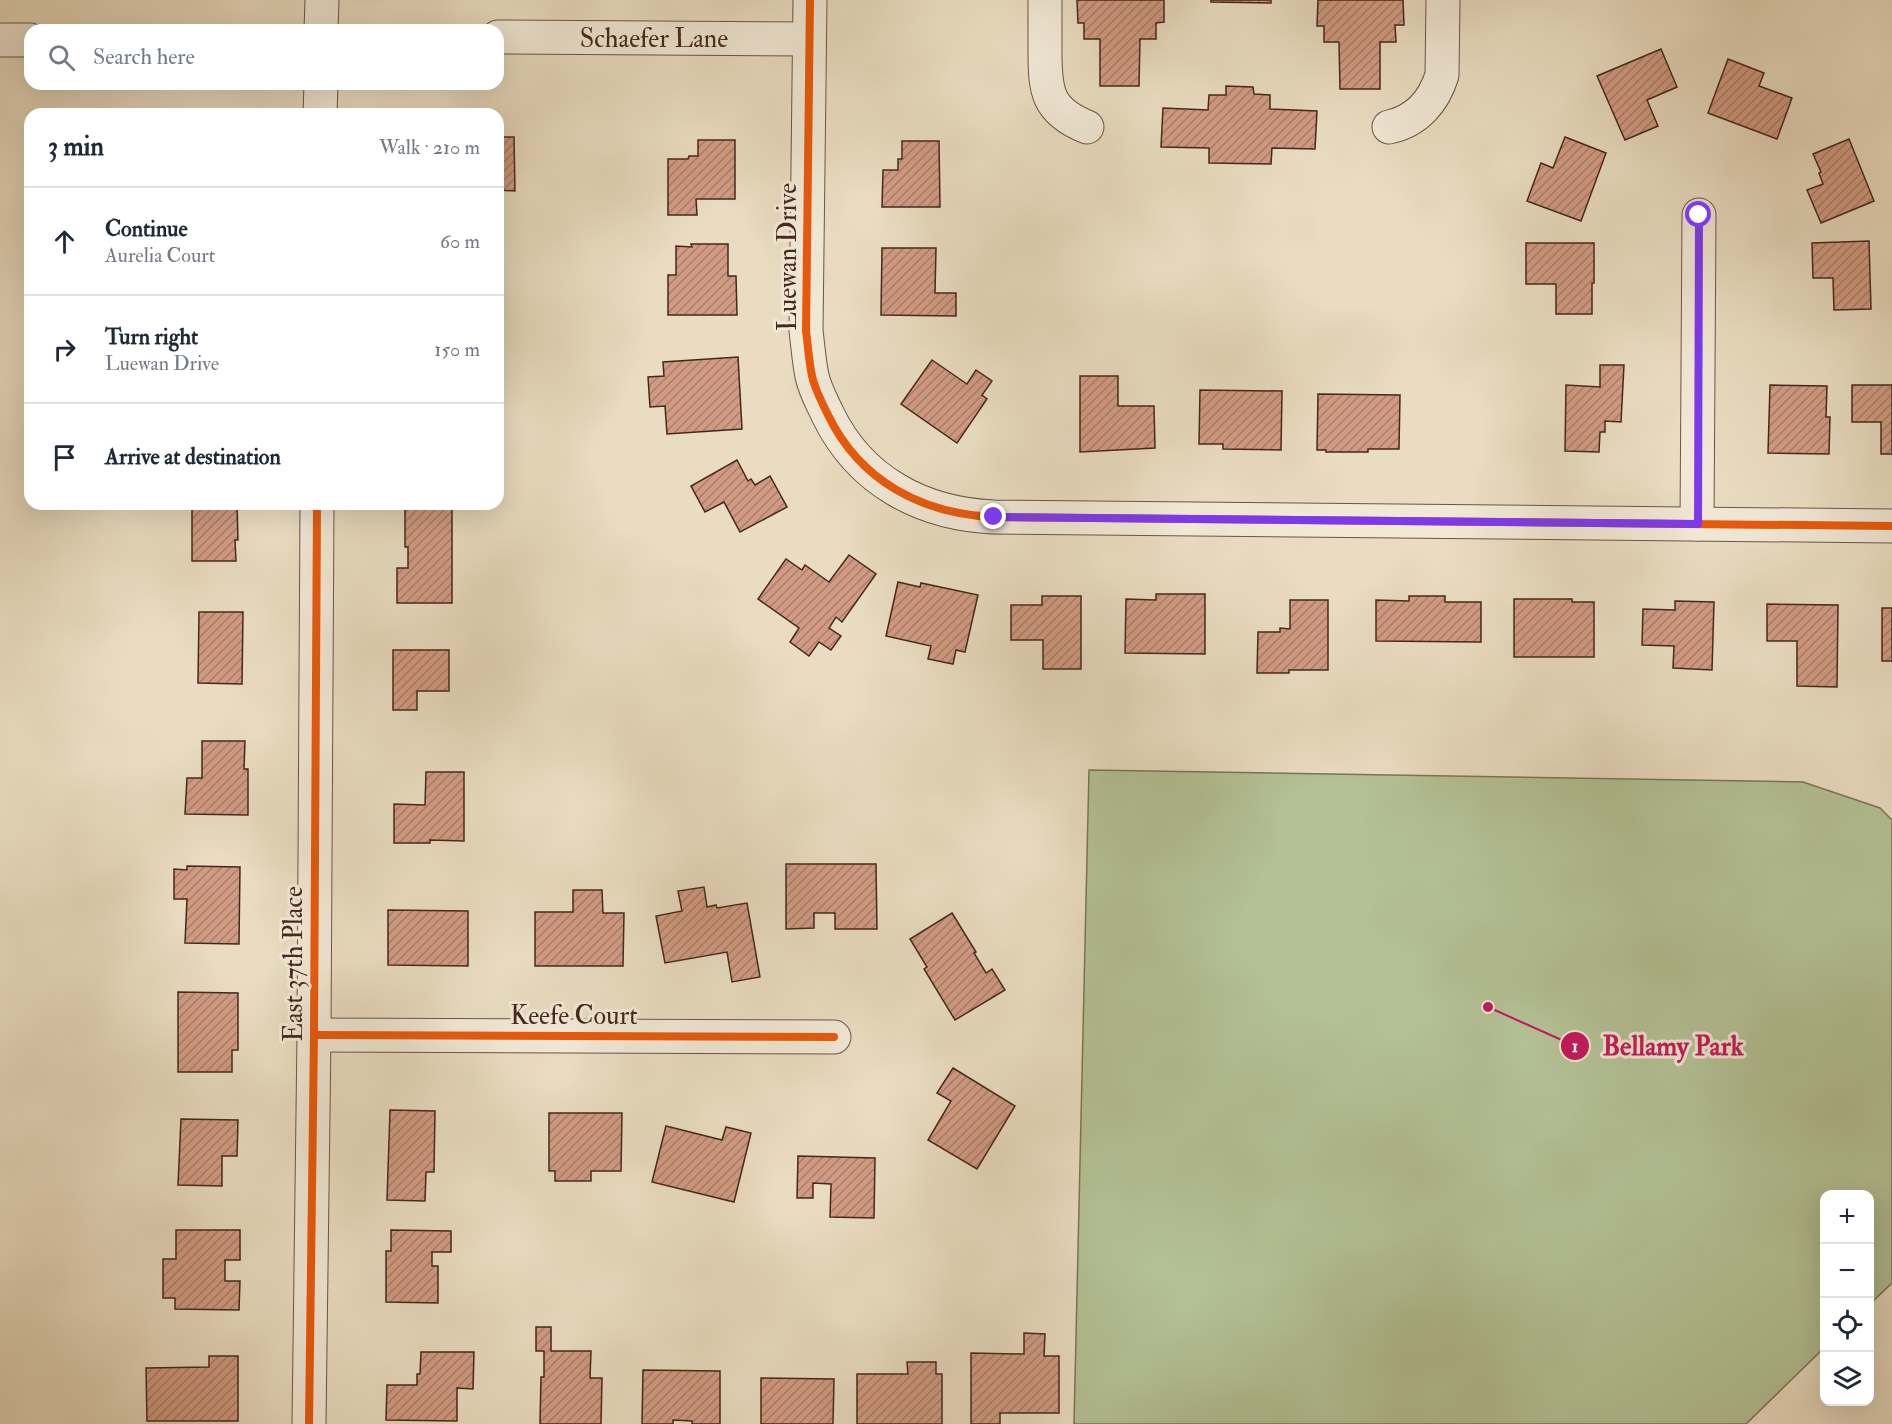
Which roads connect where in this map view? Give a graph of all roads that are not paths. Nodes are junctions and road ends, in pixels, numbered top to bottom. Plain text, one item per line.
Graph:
1 (322, 0) edge
2 (810, 0) edge
3 (1045, 0) edge
4 (1443, 0) edge
5 (321, 24) edge
6 (504, 37) edge
7 (809, 39) junction
8 (0, 40) edge
9 (24, 40) edge
10 (321, 90) edge
11 (320, 108) edge
12 (1087, 127) dead end
13 (1389, 127) dead end
14 (1699, 215) dead end
15 (317, 510) edge
16 (1698, 524) junction
17 (1892, 526) edge
18 (314, 1035) junction
19 (834, 1037) dead end
20 (309, 1424) edge

1 - 5 street
2 - 7 street, Luewan Drive
3 - 12 street
4 - 13 street
6 - 7 street, Schaefer Lane
7 - 16 street, Luewan Drive
8 - 9 street
10 - 11 street
14 - 16 street
15 - 18 street, East 37th Place
16 - 17 street, Luewan Drive
18 - 19 street, Keefe Court
18 - 20 street, East 37th Place

